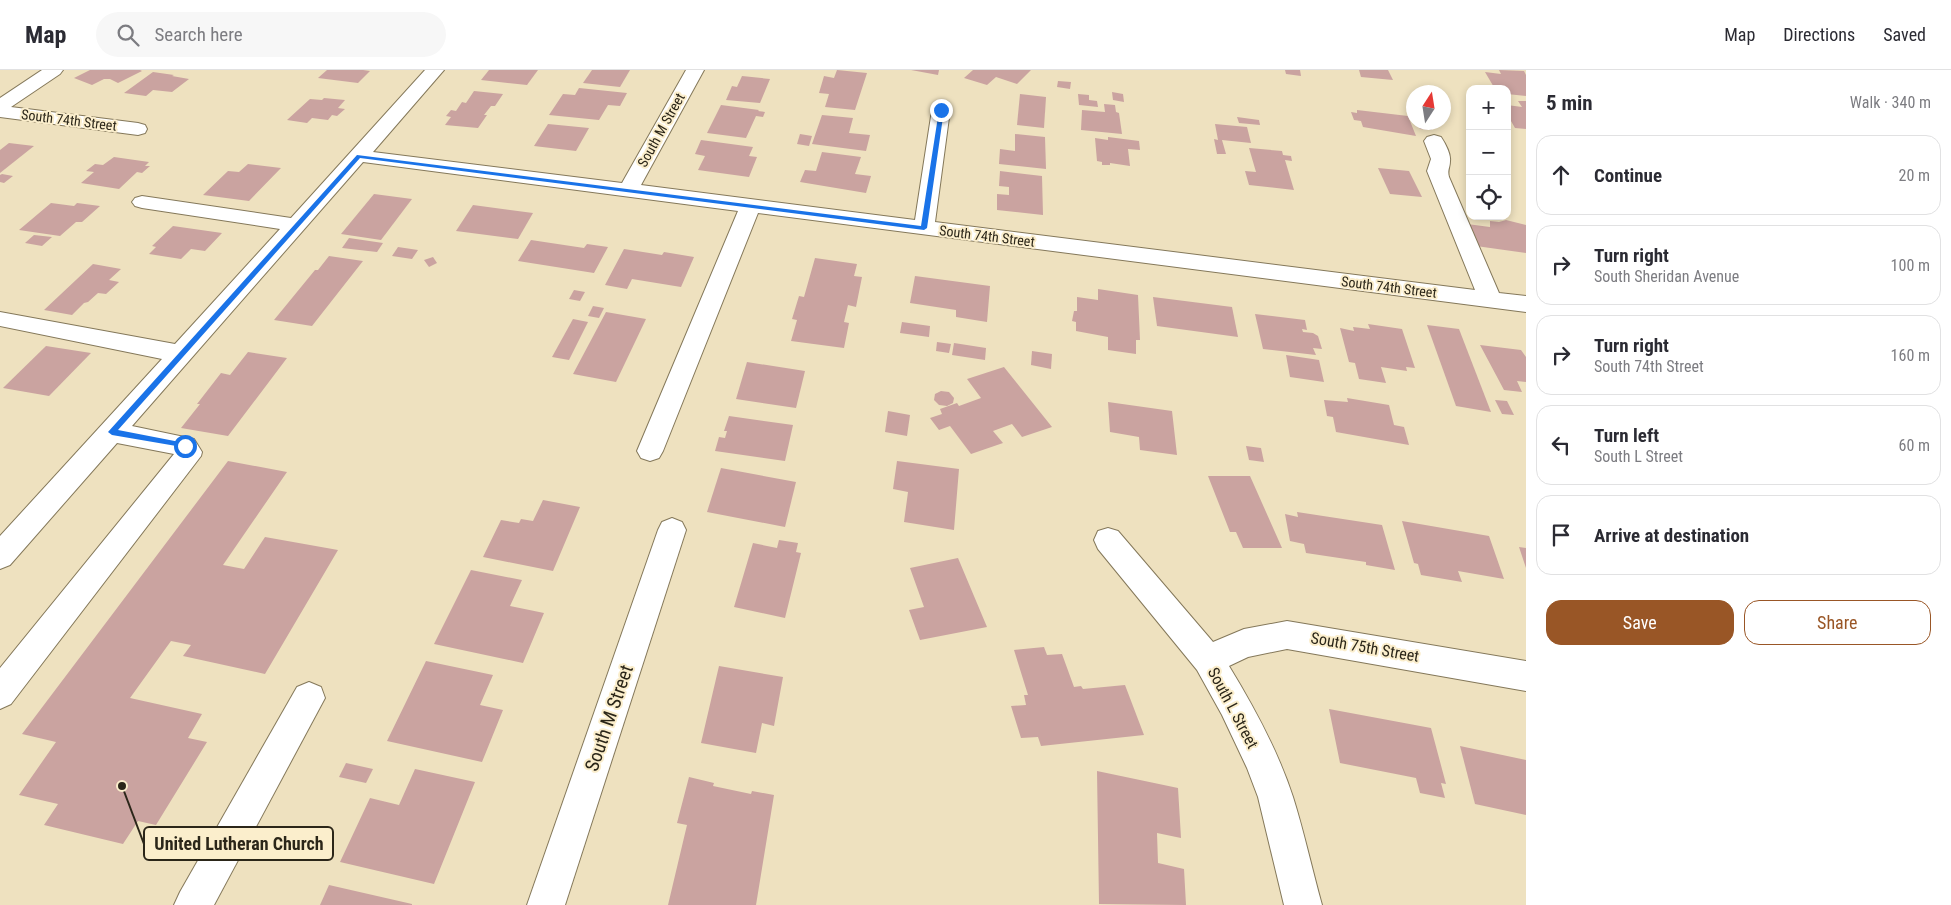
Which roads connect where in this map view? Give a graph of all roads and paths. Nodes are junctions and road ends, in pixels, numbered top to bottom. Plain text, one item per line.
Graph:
1 (54, 70) edge
2 (435, 70) edge
3 (695, 70) edge
4 (0, 106) edge
5 (941, 110) dead end
6 (0, 111) edge
7 (138, 129) dead end
8 (1434, 141) dead end
9 (359, 156) junction
10 (628, 190) junction
11 (142, 202) dead end
12 (750, 206) junction
13 (297, 224) junction
14 (924, 228) junction
15 (1490, 299) junction
16 (1526, 304) edge
17 (2, 320) dead end
18 (182, 354) junction
19 (112, 432) junction
20 (650, 451) dead end
21 (672, 530) dead end
22 (1108, 540) dead end
23 (0, 556) edge
24 (1208, 660) junction
25 (1526, 676) edge
26 (0, 693) edge
27 (309, 698) dead end
28 (193, 905) edge
29 (546, 905) edge
30 (1303, 905) edge

1 - 4 street
2 - 9 street
3 - 10 street, South M Street
5 - 14 street
6 - 7 street, South 74th Street
8 - 15 street
9 - 10 street, South 74th Street
9 - 13 street
10 - 12 street, South 74th Street
11 - 13 street
12 - 14 street, South 74th Street
12 - 20 street
13 - 18 street
14 - 15 street, South 74th Street
15 - 16 street, South 74th Street
17 - 18 street
18 - 19 street
19 - 23 street
19 - 26 street
21 - 29 street, South M Street
22 - 24 street, South L Street
24 - 25 street, South 75th Street
24 - 30 street, South L Street
27 - 28 street

